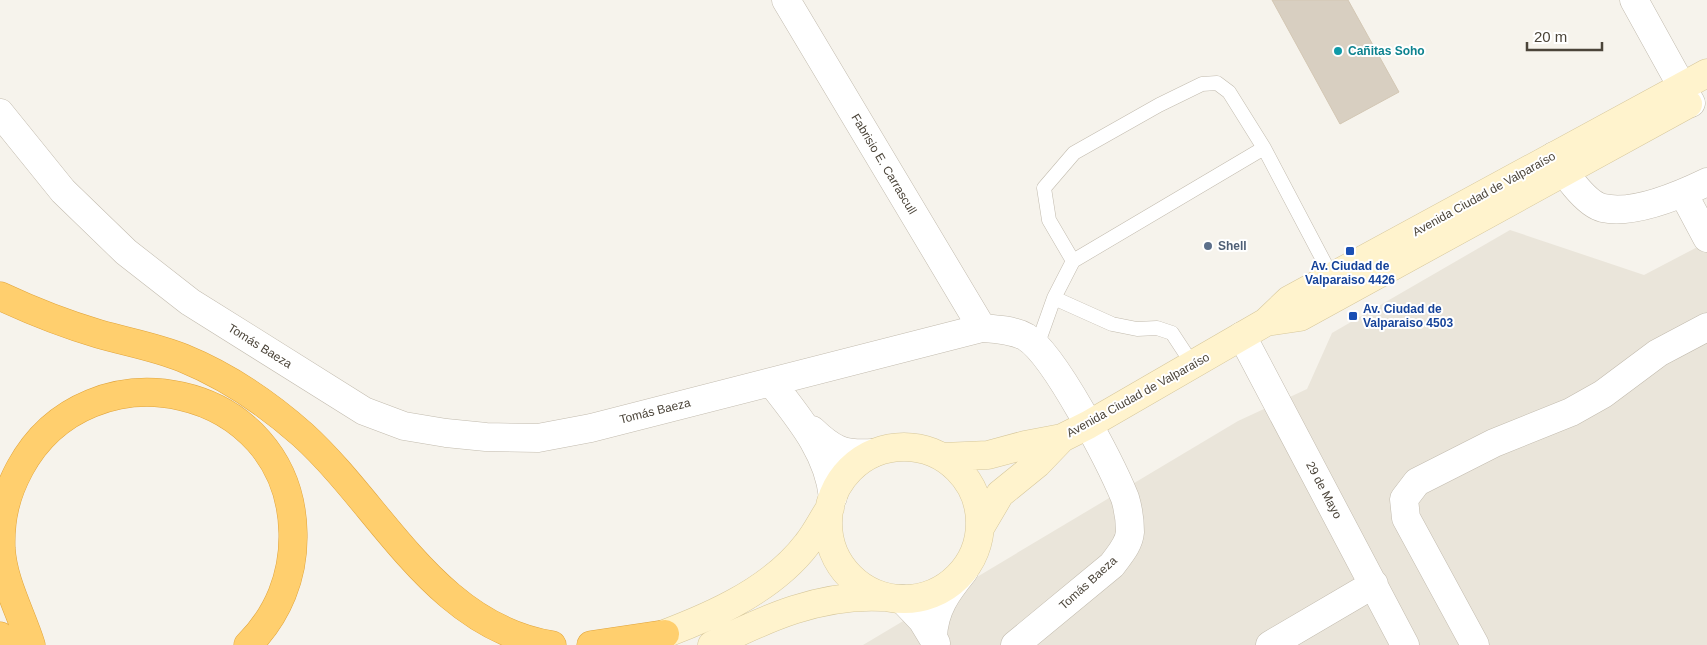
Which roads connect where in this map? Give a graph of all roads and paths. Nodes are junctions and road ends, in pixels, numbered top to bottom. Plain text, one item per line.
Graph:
1 (786, 0) edge
2 (1634, 0) edge
3 (1707, 72) edge
4 (1693, 94) edge
5 (0, 113) edge
6 (1264, 148) junction
7 (1559, 165) junction
8 (1695, 188) edge
9 (1707, 238) edge
10 (1073, 261) junction
11 (1332, 277) junction
12 (0, 296) edge
13 (1054, 298) junction
14 (1266, 322) junction
15 (1707, 327) edge
16 (982, 328) junction
17 (1242, 336) junction
18 (1037, 346) junction
19 (1193, 364) junction
20 (771, 382) junction
21 (801, 420) junction
22 (1088, 426) junction
23 (1062, 438) junction
24 (872, 453) junction
25 (943, 457) junction
26 (831, 502) junction
27 (980, 528) junction
28 (964, 571) junction
29 (1374, 584) junction
30 (896, 599) junction
31 (665, 634) junction
32 (0, 636) edge
33 (935, 641) edge
34 (4, 645) edge
35 (31, 645) edge
36 (248, 645) edge
37 (552, 645) edge
38 (591, 645) edge
39 (634, 645) edge
40 (712, 645) edge
41 (1015, 645) edge
42 (1270, 645) edge
43 (1405, 645) edge
44 (1474, 645) edge

1 - 16 street, Fabrisio E. Carrascull
2 - 4 street
3 - 4 main road, Avenida Ciudad de Valparaíso
4 - 7 main road, Avenida Ciudad de Valparaíso
5 - 20 street, Tomás Baeza
6 - 10 lane
6 - 10 lane
6 - 11 lane
7 - 8 street
7 - 11 main road, Avenida Ciudad de Valparaíso
7 - 14 main road, Avenida Ciudad de Valparaíso
8 - 9 street
10 - 13 lane
11 - 14 main road, Avenida Ciudad de Valparaíso
12 - 37 highway
13 - 18 lane
13 - 19 lane
14 - 17 main road, Avenida Ciudad de Valparaíso
15 - 44 street
16 - 18 street, Tomás Baeza
16 - 20 street, Tomás Baeza
17 - 19 main road, Avenida Ciudad de Valparaíso
17 - 29 street, 29 de Mayo
18 - 22 street, Tomás Baeza
19 - 22 main road, Avenida Ciudad de Valparaíso
20 - 21 street
21 - 24 street
21 - 26 street
22 - 23 main road, Avenida Ciudad de Valparaíso
22 - 41 street, Tomás Baeza
23 - 25 main road
23 - 27 main road
24 - 25 main road
24 - 26 main road
25 - 27 main road
26 - 30 main road
26 - 31 main road
27 - 28 main road
28 - 30 main road
28 - 33 street
29 - 42 street
29 - 43 street, 29 de Mayo
30 - 33 street
30 - 40 main road
31 - 38 highway
31 - 39 main road
32 - 34 highway
35 - 36 highway

